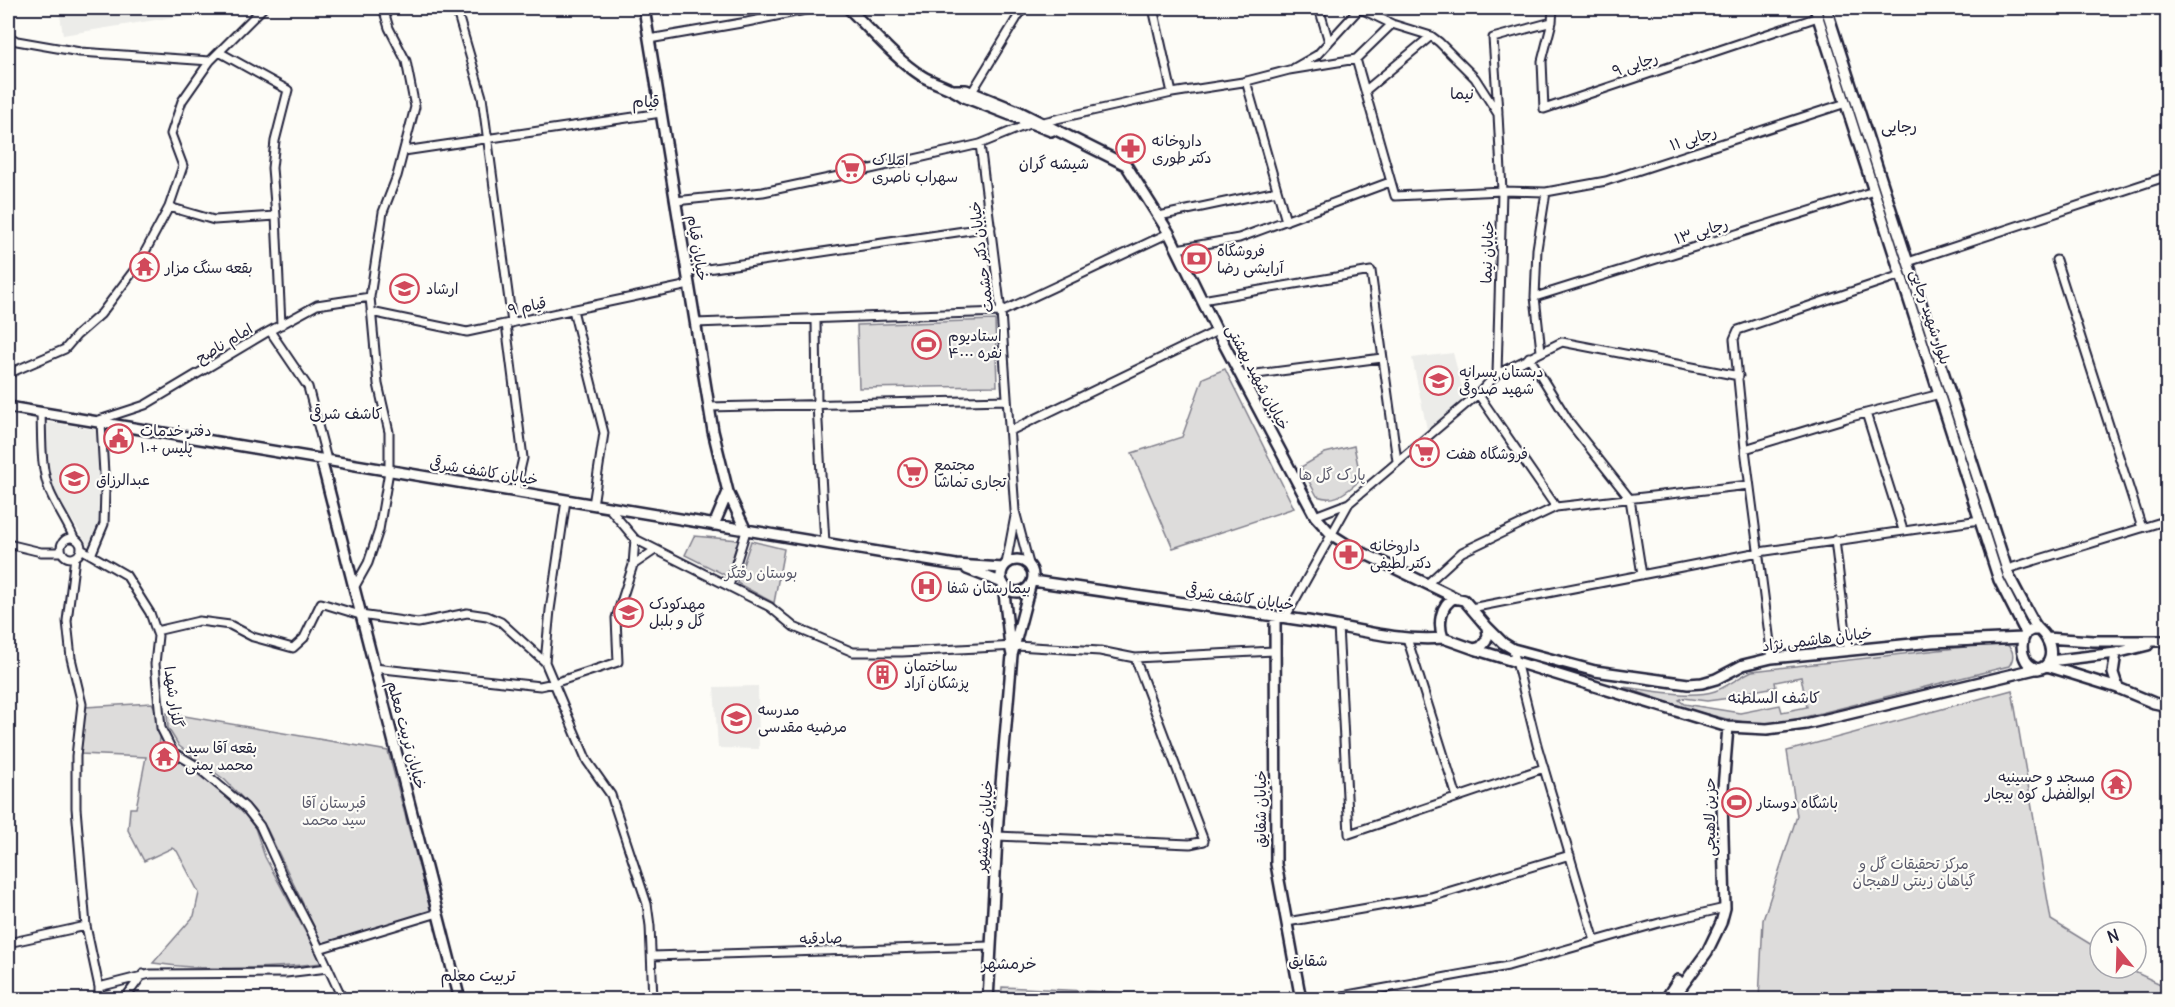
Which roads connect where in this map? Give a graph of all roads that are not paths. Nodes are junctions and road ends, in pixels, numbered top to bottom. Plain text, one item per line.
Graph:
1 (263, 8) edge
2 (383, 8) edge
3 (644, 8) edge
4 (815, 8) edge
5 (848, 8) edge
6 (1023, 8) edge
7 (1153, 8) edge
8 (1319, 8) edge
9 (1359, 8) edge
10 (1553, 8) edge
11 (457, 11) edge
12 (1827, 11) edge
13 (1817, 12) edge
14 (1552, 22) junction
15 (1392, 24) junction
16 (8, 36) edge
17 (1431, 36) junction
18 (649, 39) junction
19 (1329, 42) junction
20 (219, 52) junction
21 (1356, 59) junction
22 (210, 61) junction
23 (1289, 70) junction
24 (1246, 81) junction
25 (955, 90) junction
26 (1365, 90) junction
27 (972, 92) junction
28 (1172, 93) junction
29 (1846, 103) junction
30 (661, 113) junction
31 (1498, 114) junction
32 (1043, 122) junction
33 (1029, 124) junction
34 (1067, 137) junction
35 (489, 139) junction
36 (980, 144) junction
37 (404, 150) junction
38 (2168, 176) edge
39 (1390, 182) junction
40 (1502, 190) junction
41 (1277, 191) junction
42 (1874, 191) junction
43 (1546, 192) junction
44 (675, 201) junction
45 (169, 207) junction
46 (276, 216) junction
47 (1159, 216) junction
48 (1286, 221) junction
49 (991, 227) junction
50 (1169, 233) junction
51 (1177, 249) junction
52 (2056, 260) dead end
53 (1908, 262) junction
54 (687, 272) junction
55 (1901, 275) junction
56 (689, 285) junction
57 (370, 297) junction
58 (1535, 297) junction
59 (1202, 300) junction
60 (573, 310) junction
61 (371, 312) junction
62 (1001, 312) junction
63 (816, 319) junction
64 (695, 323) junction
65 (509, 324) junction
66 (281, 325) junction
67 (270, 331) junction
68 (1217, 331) junction
69 (1541, 351) junction
70 (1529, 357) junction
71 (1382, 358) junction
72 (8, 371) edge
73 (1497, 374) junction
74 (1241, 376) junction
75 (1738, 376) junction
76 (1478, 394) junction
77 (1940, 394) junction
78 (1007, 400) junction
79 (817, 405) junction
80 (8, 407) edge
81 (709, 407) junction
82 (41, 412) junction
83 (1866, 413) junction
84 (97, 422) junction
85 (1010, 432) junction
86 (1744, 449) junction
87 (328, 460) junction
88 (1397, 461) junction
89 (389, 471) junction
90 (326, 477) junction
91 (1749, 486) junction
92 (515, 492) junction
93 (728, 492) junction
94 (1630, 499) junction
95 (566, 500) junction
96 (1348, 503) junction
97 (593, 505) junction
98 (1556, 507) junction
99 (609, 508) junction
100 (1015, 511) junction
101 (1315, 516) junction
102 (1980, 520) junction
103 (2168, 520) edge
104 (714, 525) junction
105 (2142, 528) junction
106 (1903, 530) junction
107 (746, 531) junction
108 (1332, 535) junction
109 (74, 538) junction
110 (635, 539) junction
111 (1835, 540) junction
112 (825, 543) junction
113 (8, 544) edge
114 (81, 549) junction
115 (655, 550) junction
116 (61, 552) junction
117 (1759, 552) junction
118 (91, 555) junction
119 (75, 557) junction
120 (1029, 564) junction
121 (633, 565) junction
122 (956, 565) junction
123 (1004, 566) junction
124 (2007, 569) junction
125 (1642, 575) junction
126 (1003, 583) junction
127 (1428, 583) junction
128 (1031, 584) junction
129 (729, 585) junction
130 (353, 589) junction
131 (1456, 598) junction
132 (2022, 600) junction
133 (2013, 607) junction
134 (1471, 608) junction
135 (360, 615) junction
136 (1280, 617) junction
137 (1338, 626) junction
138 (1487, 627) junction
139 (2038, 630) junction
140 (156, 631) junction
141 (2024, 636) junction
142 (1407, 638) junction
143 (2046, 638) junction
144 (1443, 639) junction
145 (2165, 641) edge
146 (1013, 649) junction
147 (1474, 649) junction
148 (1848, 649) junction
149 (1513, 650) junction
150 (1274, 651) junction
151 (2116, 653) junction
152 (1135, 658) junction
153 (1772, 658) junction
154 (1515, 661) junction
155 (545, 662) junction
156 (2048, 663) junction
157 (374, 668) junction
158 (2035, 669) junction
159 (555, 683) junction
160 (2118, 688) junction
161 (2168, 706) edge
162 (1728, 727) junction
163 (1544, 768) junction
164 (1457, 797) junction
165 (997, 836) junction
166 (1570, 855) junction
167 (1725, 908) junction
168 (438, 913) junction
169 (1287, 922) junction
170 (86, 926) junction
171 (1595, 941) junction
172 (8, 943) edge
173 (990, 946) junction
174 (320, 949) junction
175 (652, 956) junction
176 (328, 968) junction
177 (143, 974) junction
178 (99, 987) junction
179 (99, 999) edge
180 (122, 999) edge
181 (342, 999) edge
182 (460, 999) edge
183 (653, 999) edge
184 (988, 999) edge
185 (1301, 999) edge
186 (1320, 999) edge
187 (1665, 999) edge
188 (1672, 999) edge

1 - 20 street
2 - 37 street
3 - 18 main road, خیابان قیام
4 - 18 street
5 - 25 main road, خیابان شهید بهشتی
6 - 27 street
7 - 28 street
8 - 19 street
9 - 15 street, خیابان نیما
9 - 19 street
10 - 14 street
11 - 35 street
12 - 13 main road
12 - 53 main road, بلوار شهید رجایی
13 - 14 street, رجایی ۹
13 - 29 main road, بلوار شهید رجایی
14 - 31 street
15 - 17 street, خیابان نیما
15 - 21 street
16 - 22 street
17 - 26 street
17 - 31 street, خیابان نیما
18 - 30 main road, خیابان قیام
19 - 23 street
20 - 22 street
20 - 46 street
21 - 23 street
21 - 26 street
22 - 45 street
23 - 24 street
24 - 28 street
24 - 41 street
25 - 27 main road, خیابان شهید بهشتی
25 - 33 main road, خیابان شهید بهشتی
26 - 39 street
27 - 32 main road, خیابان شهید بهشتی
28 - 32 street
29 - 42 main road, بلوار شهید رجایی
29 - 43 street, رجایی ۱۱
30 - 35 street
30 - 44 main road, خیابان قیام
31 - 40 street, خیابان نیما
32 - 34 main road, خیابان شهید بهشتی
33 - 34 main road, خیابان شهید بهشتی
33 - 36 street
34 - 47 main road, خیابان شهید بهشتی
35 - 37 street
35 - 65 street
36 - 44 street
36 - 49 street, خیابان دکتر حشمت
37 - 57 street
38 - 53 street
39 - 40 street, رجایی ۱۱
39 - 48 street
40 - 43 street, رجایی ۱۱
40 - 73 street, خیابان نیما
41 - 47 street
41 - 48 street
42 - 55 main road, بلوار شهید رجایی
42 - 58 street, رجایی ۱۳
43 - 58 street
44 - 54 main road, خیابان قیام
45 - 46 street
45 - 72 street
46 - 66 street
47 - 50 main road, خیابان شهید بهشتی
48 - 51 street
49 - 54 street
49 - 62 street, خیابان دکتر حشمت
50 - 51 main road, خیابان شهید بهشتی
50 - 62 street
51 - 59 main road, خیابان شهید بهشتی
52 - 105 street
53 - 124 main road, بلوار شهید رجایی
54 - 56 main road, خیابان قیام
55 - 75 street
55 - 77 main road, بلوار شهید رجایی
56 - 60 street, قیام ۹
56 - 64 main road, خیابان قیام
57 - 61 street
57 - 66 street, امام ناصح
58 - 69 street
59 - 68 main road, خیابان شهید بهشتی
59 - 71 street
60 - 65 street, قیام ۹
60 - 97 street
61 - 65 street, قیام ۹
61 - 89 street
62 - 63 street
62 - 78 street, خیابان دکتر حشمت
63 - 64 street
63 - 79 street
64 - 81 main road, خیابان قیام
65 - 92 street
66 - 67 street, امام ناصح
67 - 84 street, امام ناصح
67 - 87 street
68 - 74 main road, خیابان شهید بهشتی
68 - 85 street
69 - 70 street
69 - 75 street
70 - 73 street
70 - 94 street
71 - 74 street
71 - 88 street
73 - 76 street
74 - 101 main road, خیابان شهید بهشتی
75 - 86 street
76 - 88 street
76 - 98 street
77 - 83 street
77 - 102 main road, بلوار شهید رجایی
78 - 79 street
78 - 85 street, خیابان دکتر حشمت
79 - 81 street
79 - 112 street
80 - 82 main road, خیابان کاشف شرقی
81 - 93 main road, خیابان قیام
82 - 84 main road, خیابان کاشف شرقی
82 - 109 street
83 - 86 street
83 - 106 street
84 - 87 main road, خیابان کاشف شرقی
84 - 118 street
85 - 100 street, خیابان دکتر حشمت
86 - 91 street
87 - 89 main road, خیابان کاشف شرقی
87 - 90 main road, خیابان تربیت معلم
87 - 90 main road
88 - 96 street
89 - 92 main road, خیابان کاشف شرقی
89 - 130 street
90 - 130 main road, خیابان تربیت معلم
91 - 94 street
91 - 117 street
92 - 95 main road, خیابان کاشف شرقی
93 - 104 main road
93 - 107 main road, خیابان قیام
94 - 98 street
94 - 125 street
95 - 97 main road, خیابان کاشف شرقی
95 - 155 street
96 - 101 street
96 - 108 street
97 - 99 main road, خیابان کاشف شرقی
98 - 127 street
99 - 104 main road, خیابان کاشف شرقی
99 - 110 street
100 - 120 street
100 - 123 street
101 - 108 main road, خیابان شهید بهشتی
102 - 106 street
102 - 133 main road, بلوار شهید رجایی
103 - 105 street
104 - 107 main road, خیابان کاشف شرقی
105 - 124 street
106 - 111 street
107 - 112 main road, خیابان کاشف شرقی
107 - 129 street
108 - 127 main road, خیابان شهید بهشتی
108 - 136 street
109 - 114 street
109 - 116 street
110 - 115 street
110 - 121 street
111 - 117 street
111 - 148 street
112 - 122 main road, خیابان کاشف شرقی
113 - 116 street
114 - 118 street, گلزار شهدا
114 - 119 street
115 - 121 street
115 - 129 street
116 - 119 street
117 - 125 street
117 - 153 street
118 - 140 street, گلزار شهدا
119 - 170 street
120 - 123 main road
120 - 128 main road
121 - 159 street
122 - 123 main road
122 - 126 main road
123 - 126 main road
124 - 132 main road, بلوار شهید رجایی
125 - 134 street
126 - 128 main road
126 - 146 main road
127 - 131 main road, خیابان شهید بهشتی
128 - 136 main road, خیابان کاشف شرقی
128 - 146 main road
129 - 146 street
130 - 135 main road, خیابان تربیت معلم
131 - 134 main road
131 - 144 main road
132 - 133 main road
132 - 139 main road, بلوار شهید رجایی
133 - 141 main road, بلوار شهید رجایی
134 - 138 main road
135 - 140 street
135 - 155 street
135 - 157 main road, خیابان تربیت معلم
136 - 137 main road, خیابان کاشف شرقی
136 - 150 main road, خیابان شقایق
137 - 142 main road, خیابان کاشف شرقی
137 - 164 street
138 - 147 main road
138 - 149 main road, خیابان هاشمی نژاد
139 - 141 main road
139 - 143 main road
140 - 174 street, گلزار شهدا
141 - 148 main road, خیابان هاشمی نژاد
141 - 158 main road
142 - 144 main road, خیابان کاشف شرقی
142 - 164 street
143 - 145 main road
143 - 156 main road
144 - 147 main road
145 - 151 main road
146 - 152 street
146 - 165 main road, خیابان خرمشهر
147 - 154 main road
148 - 153 main road, خیابان هاشمی نژاد
149 - 153 main road, خیابان هاشمی نژاد
149 - 154 street
150 - 152 street
150 - 169 main road, خیابان شقایق
151 - 156 main road
151 - 160 main road
152 - 165 street
154 - 162 main road
154 - 163 street
155 - 159 street
156 - 158 main road
156 - 160 main road
157 - 159 street
157 - 168 main road, خیابان تربیت معلم
158 - 162 main road
159 - 175 street
160 - 161 main road
162 - 167 main road, حزین لاهیجی
163 - 164 street
163 - 166 street
165 - 173 main road, خیابان خرمشهر
166 - 169 street
166 - 171 street
167 - 171 street
167 - 187 main road, حزین لاهیجی
167 - 188 main road, حزین لاهیجی
168 - 174 street
168 - 182 main road, خیابان تربیت معلم
169 - 185 main road, خیابان شقایق
170 - 172 street
170 - 178 street
171 - 186 street
173 - 175 street, صادقیه
173 - 184 main road, خیابان خرمشهر
174 - 176 street, گلزار شهدا
175 - 183 street
176 - 177 street
176 - 181 street, گلزار شهدا
177 - 178 street
177 - 180 street
178 - 179 street

